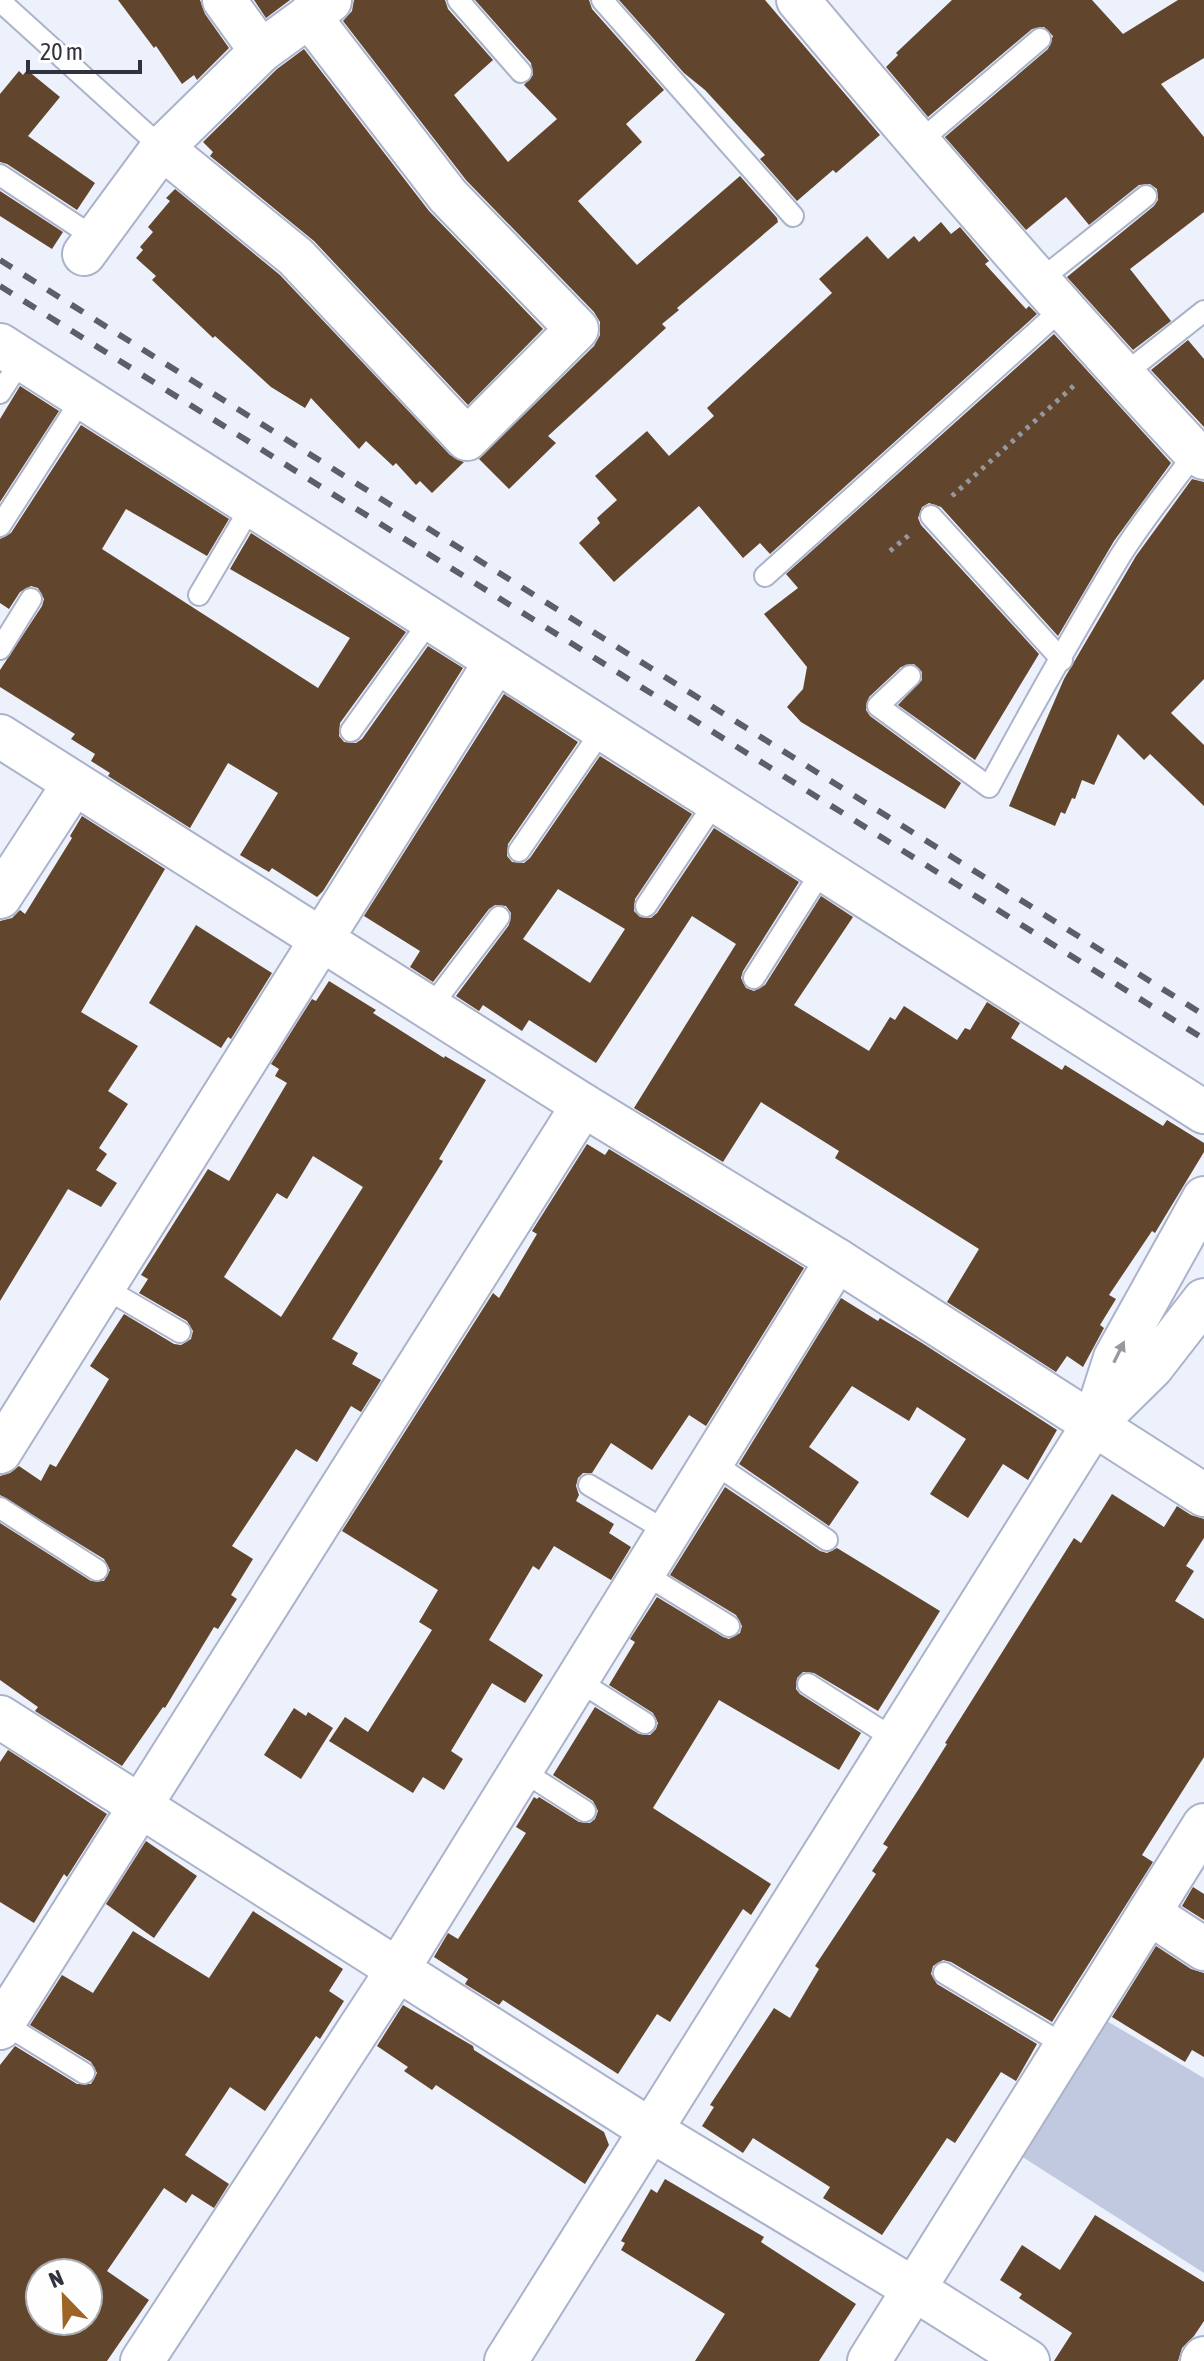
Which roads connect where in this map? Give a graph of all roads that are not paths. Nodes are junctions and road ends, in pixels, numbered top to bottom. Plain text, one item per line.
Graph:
1 (224, 0) edge
2 (458, 0) edge
3 (602, 0) edge
4 (798, 0) edge
5 (0, 1) edge
6 (320, 8) edge
7 (1040, 39) dead end
8 (261, 51) junction
9 (521, 72) dead end
10 (918, 143) junction
11 (162, 148) junction
12 (0, 175) edge
13 (1146, 196) dead end
14 (793, 216) dead end
15 (90, 246) joint
16 (1051, 295) junction
17 (1204, 311) edge
18 (7, 365) edge
19 (1114, 366) junction
20 (83, 397) junction
21 (1199, 455) edge
22 (252, 505) junction
23 (931, 516) road end
24 (0, 526) edge
25 (765, 576) dead end
26 (199, 595) dead end
27 (31, 599) dead end
28 (431, 619) junction
29 (0, 649) edge
30 (1062, 660) junction
31 (496, 661) junction
32 (910, 676) dead end
33 (603, 729) junction
34 (351, 731) dead end
35 (0, 736) edge
36 (73, 785) junction
37 (716, 801) junction
38 (519, 851) dead end
39 (823, 869) junction
40 (0, 897) edge
41 (646, 906) dead end
42 (499, 917) dead end
43 (321, 940) junction
44 (754, 978) dead end
45 (430, 1008) junction
46 (583, 1105) junction
47 (1204, 1112) edge
48 (1204, 1198) edge
49 (837, 1260) junction
50 (103, 1287) junction
51 (1204, 1300) edge
52 (180, 1332) dead end
53 (1093, 1425) junction
54 (0, 1452) edge
55 (712, 1462) junction
56 (589, 1485) dead end
57 (1204, 1495) edge
58 (0, 1508) edge
59 (668, 1532) junction
60 (827, 1540) dead end
61 (97, 1570) dead end
62 (643, 1573) junction
63 (729, 1626) dead end
64 (577, 1680) junction
65 (808, 1684) dead end
66 (0, 1717) edge
67 (645, 1723) dead end
68 (896, 1740) junction
69 (521, 1770) junction
70 (140, 1808) junction
71 (585, 1811) dead end
72 (1204, 1825) edge
73 (1149, 1913) junction
74 (1204, 1949) edge
75 (398, 1969) junction
76 (944, 1973) dead end
77 (2, 2025) edge
78 (1066, 2046) junction
79 (84, 2073) dead end
80 (652, 2131) junction
81 (914, 2289) junction
82 (142, 2361) edge
83 (506, 2361) edge
84 (869, 2361) edge
85 (1028, 2361) edge

1 - 8 street
2 - 9 lane
3 - 14 lane
4 - 10 street
5 - 11 lane
6 - 8 street
6 - 11 street
7 - 10 lane
8 - 11 street
10 - 16 street
11 - 15 street
12 - 15 lane
13 - 16 lane
16 - 19 street
16 - 25 lane
17 - 19 lane
18 - 20 street
19 - 21 street
20 - 22 street
20 - 24 lane
21 - 30 lane
22 - 26 lane
22 - 28 street
23 - 30 lane
27 - 29 lane
28 - 31 street
28 - 34 lane
30 - 32 lane
31 - 33 street
31 - 43 street
33 - 37 street
33 - 38 lane
35 - 36 street
36 - 40 street
36 - 43 street
37 - 39 street
37 - 41 lane
39 - 44 lane
39 - 47 street
42 - 45 lane
43 - 45 street
43 - 50 street
45 - 46 street
46 - 49 street
46 - 70 street
53 -> 48 street
49 - 53 street
49 - 55 street
50 - 52 lane
50 - 54 street
51 - 53 street
53 - 57 street
53 - 68 street
55 - 59 street
55 - 60 lane
56 - 59 lane
58 - 61 lane
59 - 62 street
62 - 63 lane
62 - 64 street
64 - 67 lane
64 - 69 street
65 - 68 lane
66 - 70 street
68 - 80 street
69 - 71 lane
69 - 75 street
70 - 75 street
70 - 77 street
72 - 73 street
73 - 74 street
73 - 78 street
75 - 80 street
75 - 82 street
76 - 78 lane
77 - 79 lane
78 - 81 street
80 - 81 street
80 - 83 street
81 - 84 street
81 - 85 street

